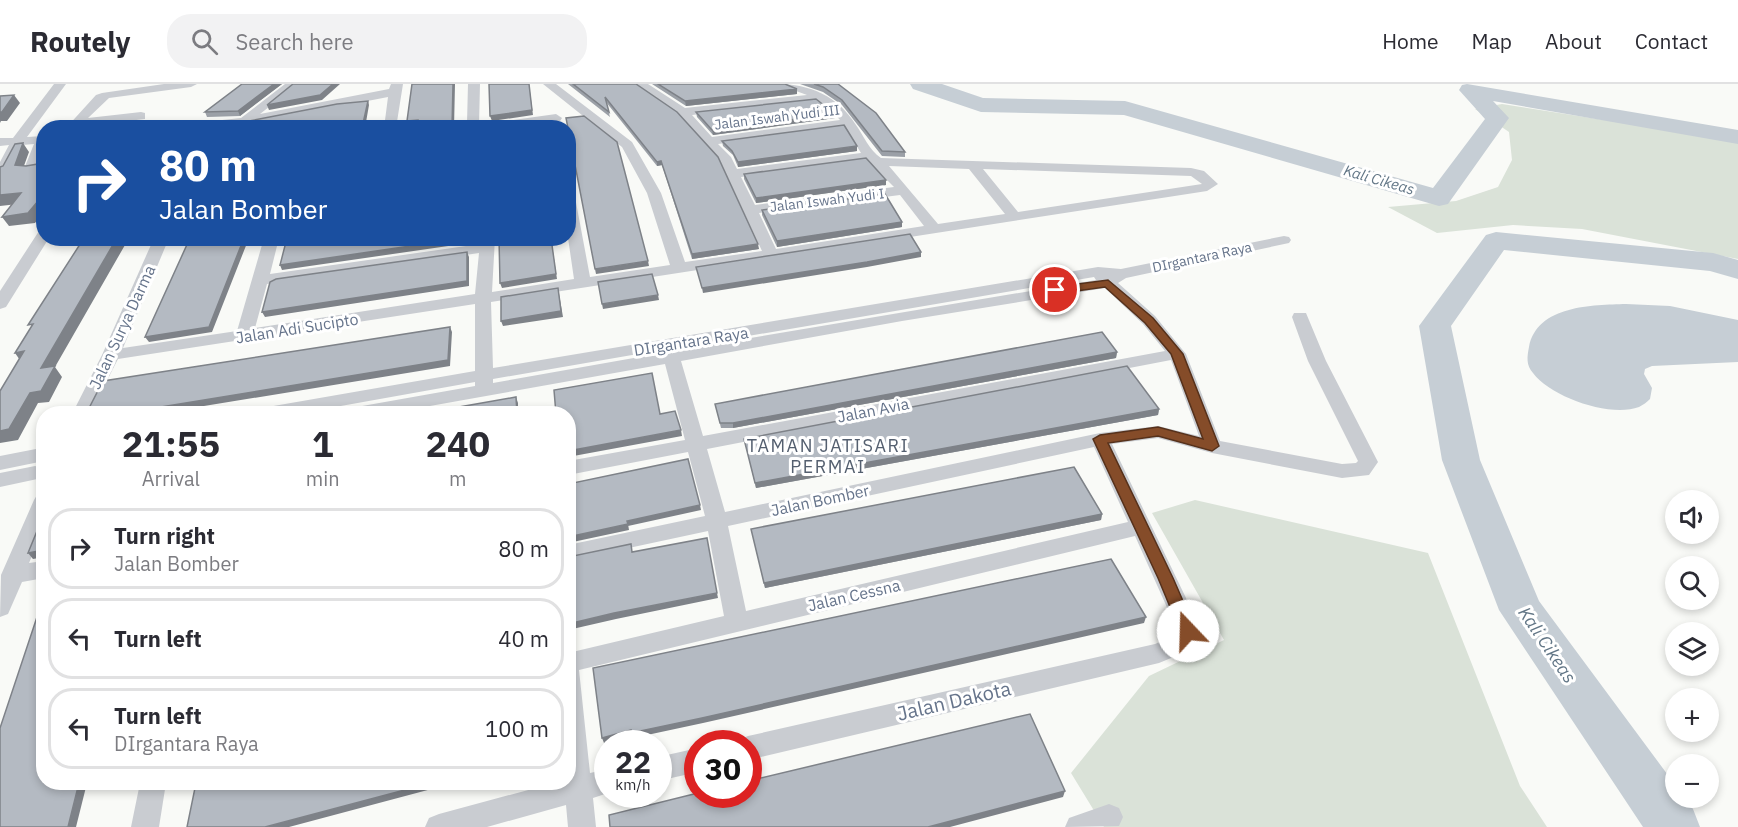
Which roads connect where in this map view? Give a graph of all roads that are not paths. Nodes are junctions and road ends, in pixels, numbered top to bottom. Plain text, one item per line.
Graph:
1 (60, 84) edge
2 (191, 84) edge
3 (292, 84) edge
4 (474, 84) edge
5 (640, 84) edge
6 (783, 84) edge
7 (549, 85) edge
8 (395, 88) edge
9 (349, 90) dead end
10 (821, 96) junction
11 (335, 103) junction
12 (683, 112) junction
13 (141, 116) dead end
14 (78, 120) edge
15 (111, 120) edge
16 (244, 120) edge
17 (264, 120) edge
18 (391, 120) edge
19 (473, 120) edge
20 (555, 120) edge
21 (849, 123) junction
22 (18, 140) junction
23 (36, 140) edge
24 (709, 141) junction
25 (0, 142) edge
26 (36, 157) edge
27 (873, 159) junction
28 (972, 164) junction
29 (31, 169) edge
30 (0, 174) edge
31 (732, 174) junction
32 (904, 190) junction
33 (750, 210) junction
34 (1015, 217) junction
35 (934, 229) junction
36 (1284, 240) dead end
37 (576, 243) edge
38 (36, 246) edge
39 (159, 246) edge
40 (270, 246) edge
41 (470, 246) edge
42 (488, 246) edge
43 (771, 254) junction
44 (679, 268) junction
45 (1109, 277) junction
46 (260, 280) junction
47 (583, 283) junction
48 (483, 299) junction
49 (0, 304) edge
50 (1300, 317) dead end
51 (244, 336) junction
52 (671, 351) junction
53 (1177, 354) junction
54 (111, 355) junction
55 (484, 382) junction
56 (85, 406) edge
57 (358, 406) edge
58 (1100, 439) junction
59 (697, 443) junction
60 (1212, 446) junction
61 (0, 463) edge
62 (36, 464) edge
63 (36, 466) edge
64 (576, 466) edge
65 (0, 480) edge
66 (36, 518) edge
67 (717, 522) junction
68 (1140, 527) junction
69 (576, 551) edge
70 (36, 573) edge
71 (5, 590) edge
72 (737, 622) junction
73 (576, 661) edge
74 (762, 745) edge
75 (576, 756) edge
76 (594, 784) edge
77 (579, 787) junction
78 (576, 788) edge
79 (152, 790) edge
80 (568, 790) edge
81 (1109, 817) dead end
82 (145, 827) edge
83 (439, 827) edge
84 (582, 827) edge
85 (1079, 827) edge

1 - 22 street
2 - 14 street
3 - 16 street
4 - 19 street
5 - 12 street
6 - 10 street
7 - 20 street
7 - 44 street
8 - 11 street
8 - 18 street
9 - 11 street
10 - 12 street
10 - 21 street
11 - 17 street
12 - 24 street
13 - 15 street
21 - 24 street, Jalan Iswah Yudi III
21 - 27 street
22 - 23 street
22 - 25 street
22 - 30 street
24 - 31 street
26 - 29 street
27 - 28 street
27 - 31 street
27 - 32 street
28 - 34 street
28 - 34 street, Jalan Adi Sucipto
31 - 33 street
32 - 33 street, Jalan Iswah Yudi I
32 - 35 street
33 - 43 street
34 - 35 street, Jalan Adi Sucipto
35 - 43 street, Jalan Adi Sucipto
36 - 45 street, DIrgantara Raya
37 - 47 street
38 - 49 street
39 - 54 street, Jalan Surya Darma
40 - 46 street
41 - 46 street
42 - 48 street
43 - 44 street, Jalan Adi Sucipto
44 - 47 street, Jalan Adi Sucipto
45 - 52 street, DIrgantara Raya
45 - 53 street
46 - 51 street
47 - 48 street, Jalan Adi Sucipto
48 - 51 street, Jalan Adi Sucipto
48 - 55 street
50 - 60 street, Jalan Bomber
51 - 54 street, Jalan Adi Sucipto
52 - 55 street, DIrgantara Raya
52 - 59 street
53 - 59 street, Jalan Avia
53 - 60 street
54 - 56 street, Jalan Surya Darma
55 - 57 street, DIrgantara Raya
58 - 60 street, Jalan Bomber
58 - 67 street, Jalan Bomber
58 - 68 street
59 - 64 street, Jalan Avia
59 - 67 street
61 - 62 street
63 - 65 street
66 - 71 street
67 - 69 street, Jalan Bomber
67 - 72 street
68 - 72 street, Jalan Cessna
68 - 74 street, Jalan Dakota
70 - 71 street
72 - 73 street, Jalan Cessna
75 - 77 street
76 - 77 street
77 - 78 street
77 - 84 street
79 - 82 street
80 - 83 street
81 - 85 street

